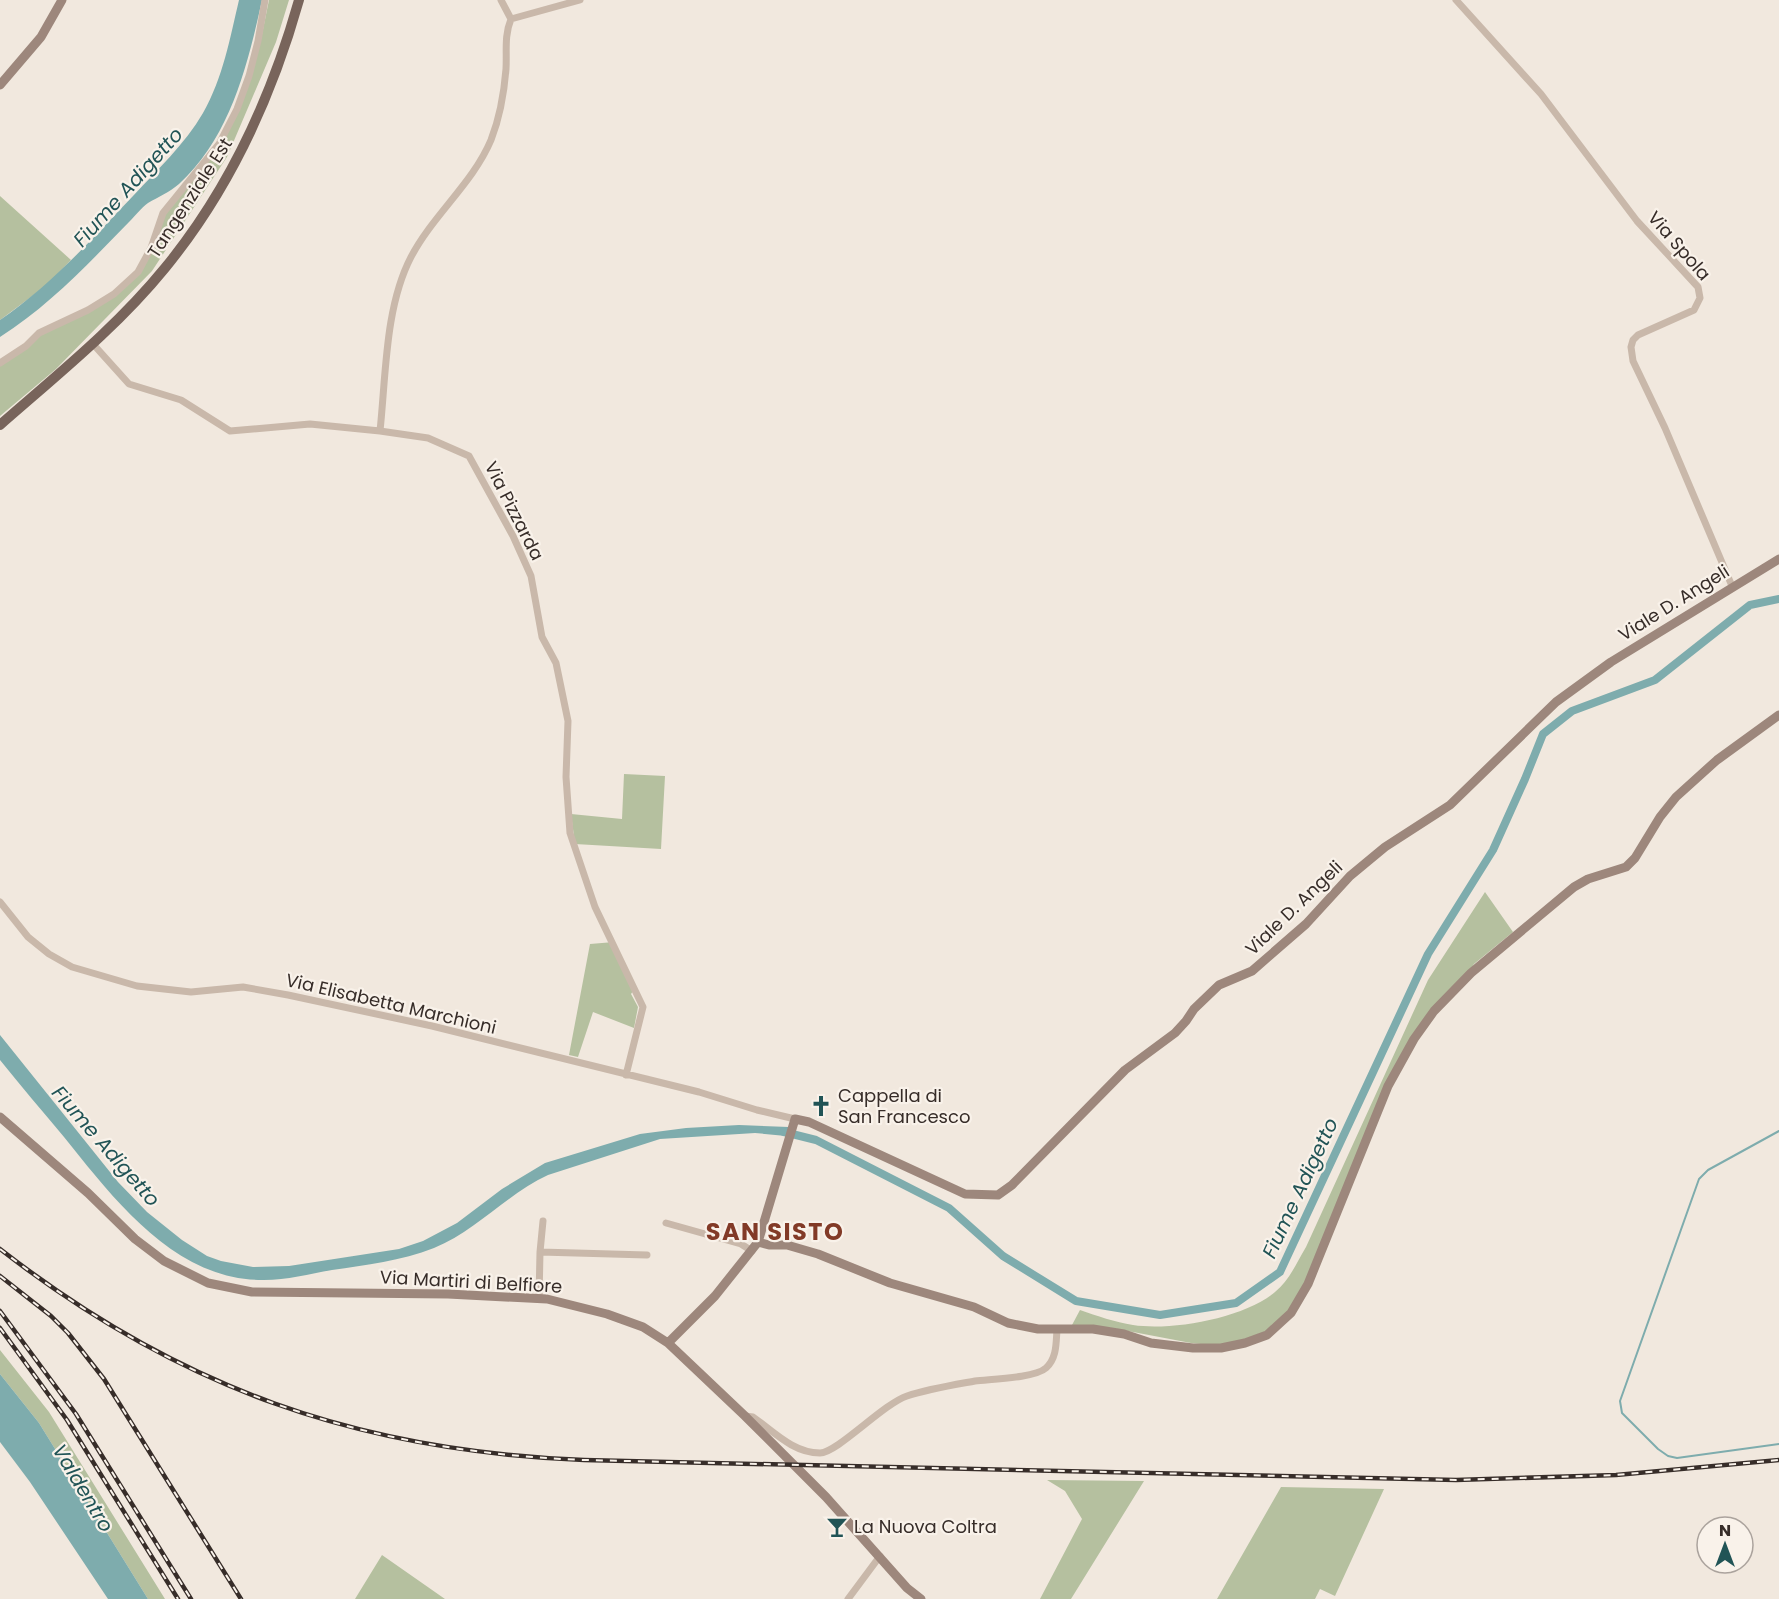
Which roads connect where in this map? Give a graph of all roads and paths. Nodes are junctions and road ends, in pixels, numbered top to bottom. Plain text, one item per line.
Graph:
1 (62, 0) edge
2 (265, 0) edge
3 (299, 0) edge
4 (501, 0) edge
5 (580, 0) edge
6 (1456, 0) edge
7 (511, 20) junction
8 (0, 85) edge
9 (93, 344) junction
10 (0, 363) edge
11 (0, 425) edge
12 (380, 431) junction
13 (1779, 559) edge
14 (1732, 586) junction
15 (1779, 715) edge
16 (0, 902) edge
17 (626, 1075) junction
18 (0, 1117) edge
19 (795, 1122) junction
20 (543, 1221) dead end
21 (666, 1223) dead end
22 (758, 1242) junction
23 (752, 1251) junction
24 (540, 1252) junction
25 (647, 1255) dead end
26 (539, 1299) junction
27 (1057, 1329) junction
28 (668, 1343) junction
29 (745, 1416) junction
30 (880, 1556) junction
31 (848, 1599) edge
32 (921, 1599) edge

1 - 8 street
2 - 10 street
3 - 9 main road, Tangenziale Est
4 - 7 street
5 - 7 street
6 - 14 street, Via Spola
7 - 12 street
9 - 11 main road, Tangenziale Est
9 - 12 street, Via Pizzarda
12 - 17 street, Via Pizzarda
13 - 14 street, Viale D. Angeli
14 - 19 street, Viale D. Angeli
15 - 27 street
16 - 17 street, Via Elisabetta Marchioni
17 - 19 street, Via Elisabetta Marchioni
18 - 26 street, Via Martiri di Belfiore
19 - 22 street
20 - 24 street
21 - 23 street
22 - 23 street
22 - 27 street
23 - 28 street
24 - 25 street
24 - 26 street
26 - 28 street, Via Martiri di Belfiore
27 - 29 street
28 - 29 street, Via Martiri di Belfiore
29 - 30 street, Via Martiri di Belfiore
30 - 31 street
30 - 32 street, Via Martiri di Belfiore

